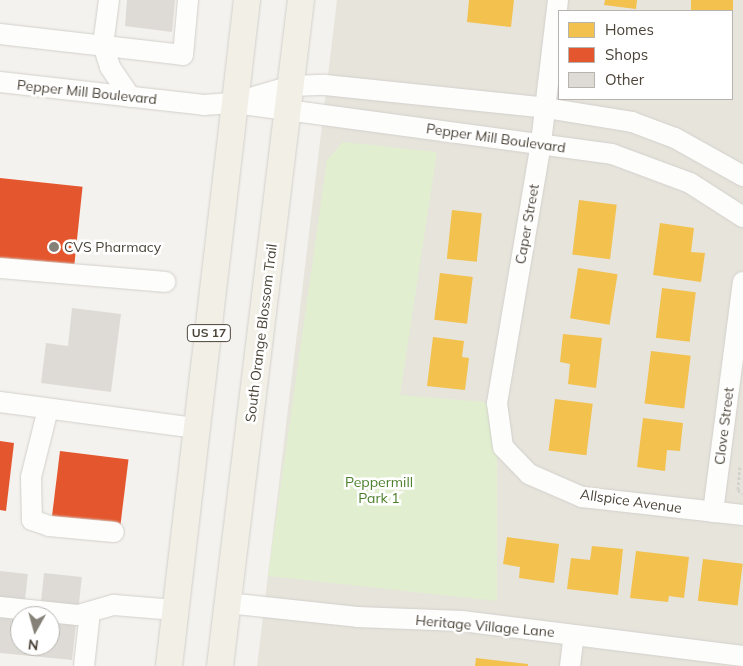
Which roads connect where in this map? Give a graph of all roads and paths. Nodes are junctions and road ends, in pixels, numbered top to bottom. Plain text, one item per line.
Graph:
1 (109, 0) edge
2 (188, 0) edge
3 (247, 0) edge
4 (301, 0) edge
5 (558, 0) edge
6 (0, 34) edge
7 (103, 45) junction
8 (0, 82) edge
9 (130, 96) junction
10 (289, 99) junction
11 (235, 103) junction
12 (546, 108) junction
13 (541, 143) junction
14 (743, 176) edge
15 (743, 217) edge
16 (0, 268) edge
17 (165, 282) dead end
18 (743, 282) edge
19 (0, 402) edge
20 (48, 408) junction
21 (196, 428) junction
22 (503, 447) joint
23 (741, 462) dead end
24 (743, 494) edge
25 (714, 512) junction
26 (743, 515) edge
27 (114, 532) dead end
28 (227, 603) junction
29 (0, 607) edge
30 (175, 610) junction
31 (90, 612) junction
32 (574, 635) junction
33 (743, 656) edge
34 (84, 666) edge
35 (169, 666) edge
36 (220, 666) edge
37 (570, 666) edge

1 - 7 street
2 - 7 street
3 - 11 main road, US 17
4 - 10 main road, South Orange Blossom Trail
5 - 12 street, Caper Street
6 - 7 street
7 - 9 street
8 - 9 street, Pepper Mill Boulevard
9 - 11 street, Pepper Mill Boulevard
10 - 11 street, Pepper Mill Boulevard
10 - 12 street, Pepper Mill Boulevard
10 - 13 street, Pepper Mill Boulevard
10 - 28 main road, South Orange Blossom Trail
11 - 21 main road, US 17
12 - 13 street, Caper Street
12 - 14 street, Pepper Mill Boulevard
13 - 15 street, Pepper Mill Boulevard
13 - 22 street, Caper Street
16 - 17 street
18 - 25 street, Clove Street
19 - 20 street
20 - 21 street
20 - 27 street
21 - 30 main road, US 17
22 - 25 street, Allspice Avenue
23 - 24 path
25 - 26 street, Allspice Avenue
28 - 32 street, Heritage Village Lane
28 - 36 main road, South Orange Blossom Trail
29 - 31 street
30 - 31 street
30 - 35 main road, US 17
31 - 34 street
32 - 33 street, Heritage Village Lane
32 - 37 street

